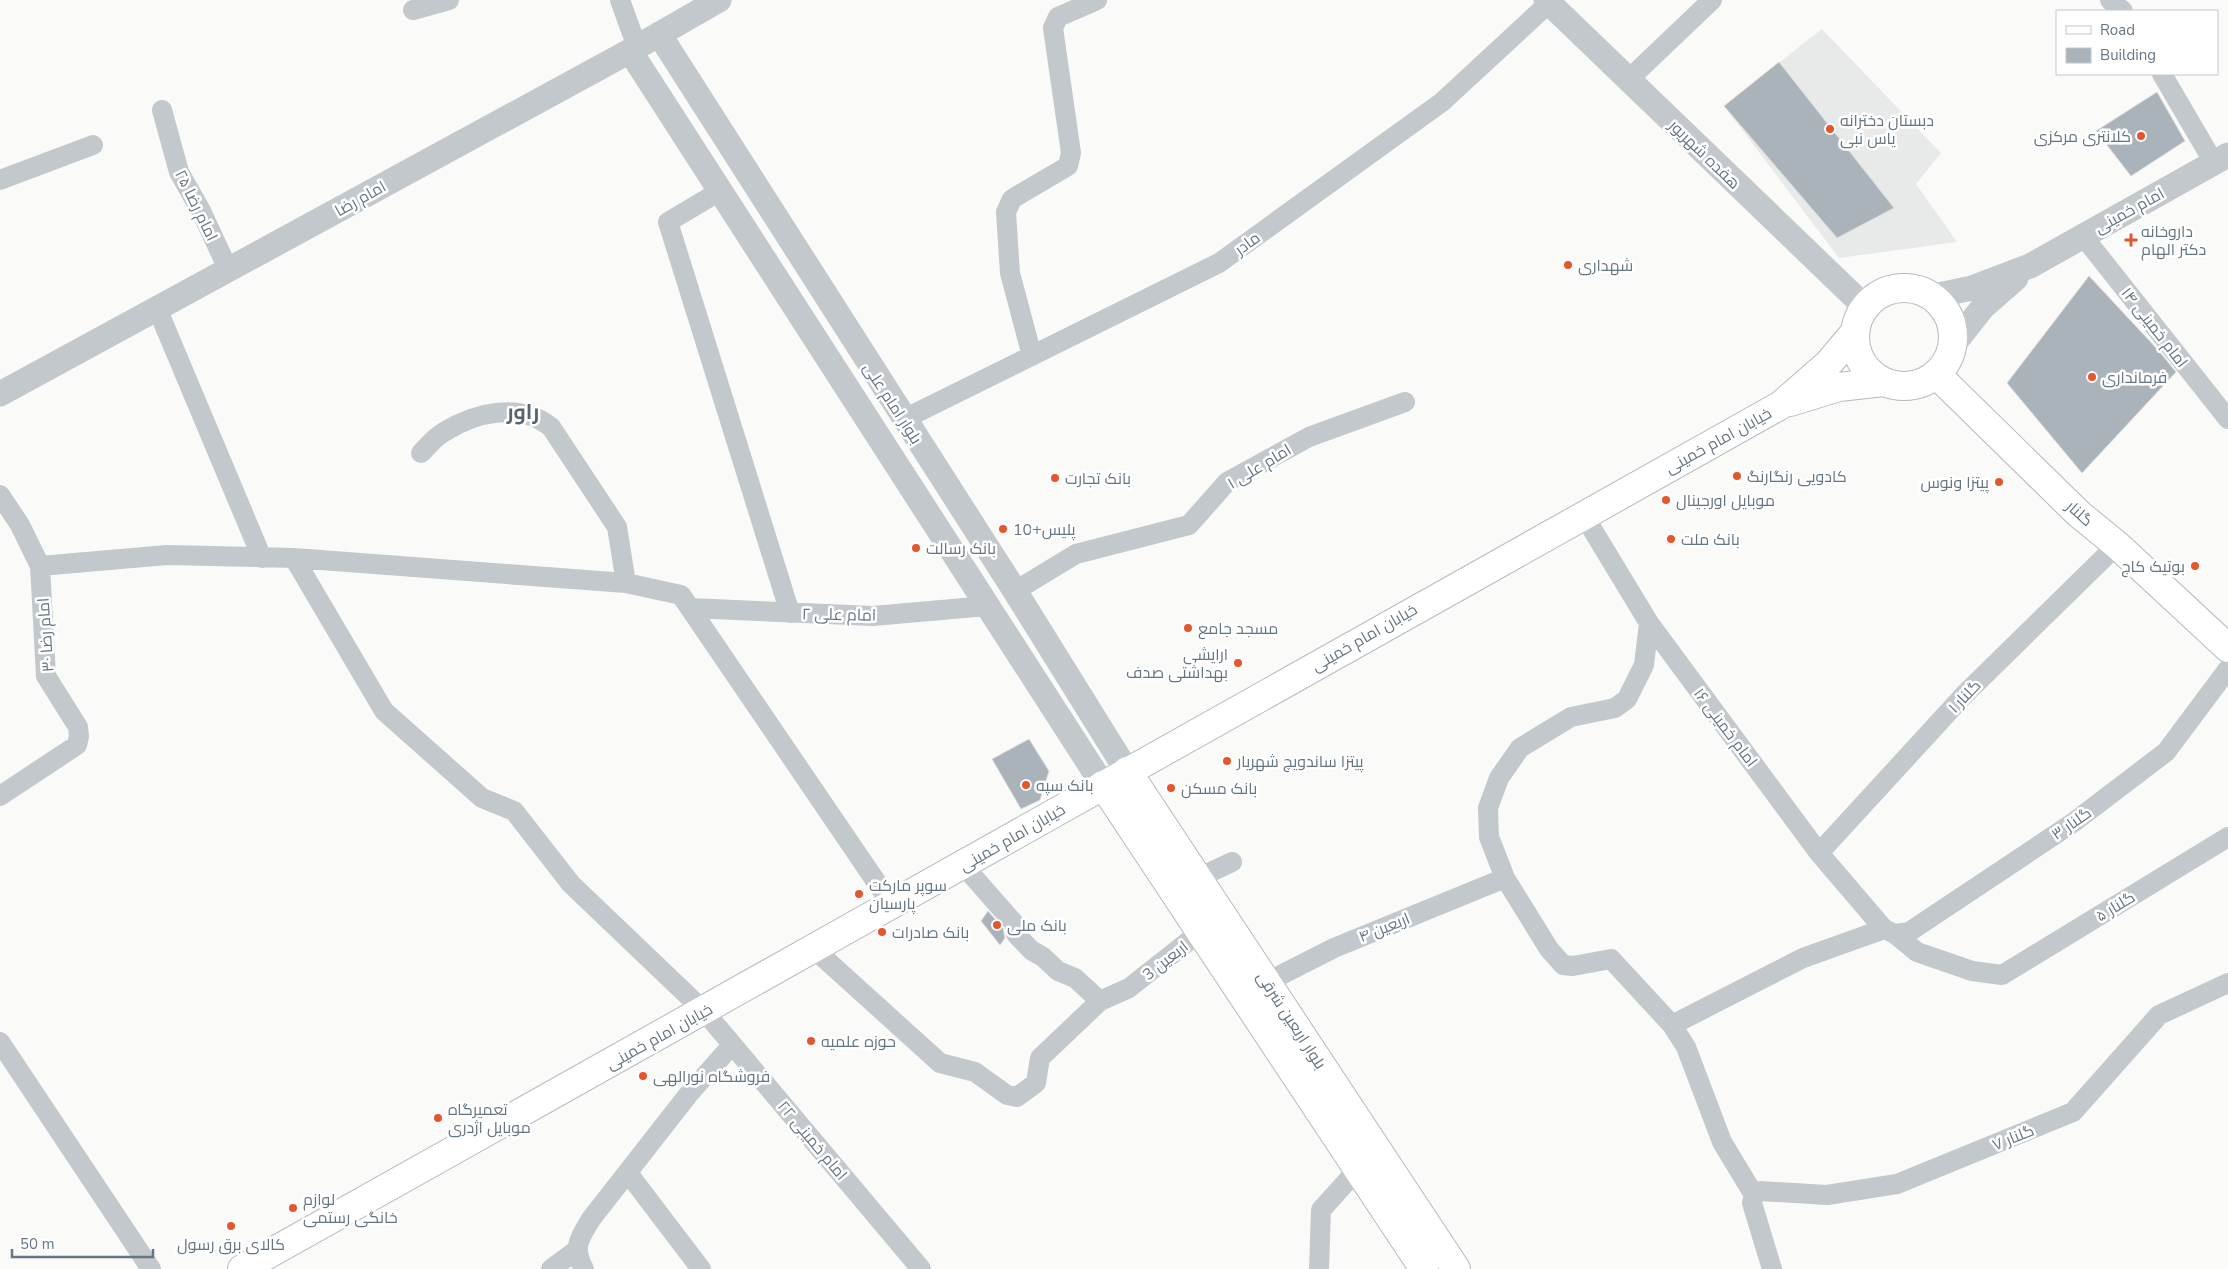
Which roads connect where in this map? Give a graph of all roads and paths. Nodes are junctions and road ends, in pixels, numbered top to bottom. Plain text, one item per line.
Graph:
1 (449, 0) edge
2 (620, 0) edge
3 (718, 0) edge
4 (1096, 0) edge
5 (1712, 0) edge
6 (2110, 0) edge
7 (1547, 2) edge
8 (413, 10) dead end
9 (2122, 10) edge
10 (659, 34) junction
11 (634, 49) junction
12 (2163, 75) edge
13 (1628, 80) junction
14 (162, 110) dead end
15 (93, 145) dead end
16 (2221, 159) edge
17 (0, 180) edge
18 (720, 191) junction
19 (2083, 236) junction
20 (2030, 266) junction
21 (228, 269) junction
22 (1934, 296) junction
23 (1865, 307) junction
24 (157, 308) junction
25 (1855, 332) junction
26 (1953, 345) junction
27 (1032, 356) junction
28 (1936, 374) junction
29 (1884, 382) junction
30 (0, 394) edge
31 (1405, 402) dead end
32 (1781, 404) junction
33 (904, 419) junction
34 (2228, 419) edge
35 (421, 453) dead end
36 (0, 495) edge
37 (1583, 514) junction
38 (2117, 545) junction
39 (262, 558) junction
40 (294, 558) junction
41 (40, 566) junction
42 (626, 583) junction
43 (1015, 591) junction
44 (987, 606) junction
45 (690, 608) junction
46 (790, 613) junction
47 (1649, 623) junction
48 (2228, 648) edge
49 (2228, 670) edge
50 (1127, 771) junction
51 (1103, 785) junction
52 (0, 796) edge
53 (2228, 837) edge
54 (1819, 853) junction
55 (1232, 862) dead end
56 (963, 865) junction
57 (1198, 878) junction
58 (1505, 878) junction
59 (892, 905) junction
60 (1200, 932) junction
61 (1890, 932) junction
62 (814, 949) junction
63 (2002, 974) joint
64 (1266, 982) junction
65 (2228, 982) edge
66 (1100, 1001) junction
67 (704, 1011) junction
68 (1672, 1025) junction
69 (0, 1042) edge
70 (732, 1045) junction
71 (1358, 1169) junction
72 (628, 1173) junction
73 (1754, 1195) junction
74 (578, 1249) junction
75 (152, 1269) edge
76 (242, 1269) edge
77 (551, 1269) edge
78 (584, 1269) edge
79 (701, 1269) edge
80 (921, 1269) edge
81 (1319, 1269) edge
82 (1424, 1269) edge
83 (1456, 1269) edge
84 (1772, 1269) edge

1 - 8 street
2 - 11 street
3 - 10 street, امام رضا
4 - 27 street
5 - 13 street
6 - 9 street
7 - 13 street, هفده شهریور
7 - 27 street, مادر
10 - 11 street, امام رضا
10 - 33 street, بلوار امام علی
11 - 18 street, بلوار امام علی
11 - 21 street, امام رضا
12 - 16 street
13 - 23 street, هفده شهریور
14 - 21 street, امام رضا ۲۵
15 - 17 street
16 - 19 street, امام خمینی
18 - 44 street, بلوار امام علی
18 - 46 street
19 - 20 street, امام خمینی
19 - 34 street, امام خمینی ۱۴
20 - 22 street
20 - 26 street
21 - 24 street, امام رضا
22 - 23 main road
22 - 26 main road
23 - 25 main road
24 - 30 street, امام رضا
24 - 39 street
25 - 29 main road
25 - 32 main road
26 - 28 main road
27 - 33 street, مادر
28 - 29 main road
28 - 38 main road, گلنار
29 - 32 main road
31 - 43 street, امام علی ۱
32 - 37 main road, خیابان امام خمینی
33 - 43 street, بلوار امام علی
35 - 42 street
36 - 41 street, امام رضا ۳۰
37 - 47 street, امام خمینی ۱۶
37 - 50 main road, خیابان امام خمینی
38 - 48 main road, گلنار
38 - 54 street, گلنار ۱
39 - 40 street
39 - 41 street
40 - 42 street
40 - 67 street, امام خمینی ۲۲
41 - 52 street, امام رضا ۳۰
42 - 45 street
43 - 50 street, بلوار امام علی
44 - 46 street, امام علی ۲
44 - 51 street, بلوار امام علی
45 - 46 street, امام علی ۲
45 - 59 street
47 - 54 street, امام خمینی ۱۶
47 - 58 street
49 - 61 street, گلنار ۳
50 - 51 main road, خیابان امام خمینی
50 - 57 main road, بلوار اربعین شرقی
51 - 56 main road, خیابان امام خمینی
51 - 60 main road, بلوار اربعین شرقی
53 - 63 street, گلنار ۵
54 - 61 street, امام خمینی ۱۶
55 - 57 street
56 - 59 main road, خیابان امام خمینی
56 - 66 street
57 - 64 main road, بلوار اربعین شرقی
58 - 64 street, اربعین ۴
58 - 68 street
59 - 62 main road, خیابان امام خمینی
60 - 66 street, اربعین 3
60 - 71 main road, بلوار اربعین شرقی
61 - 63 street, امام خمینی ۱۶
61 - 68 street, گلنار ۳
62 - 66 street, اربعین 3
62 - 67 main road, خیابان امام خمینی
64 - 83 main road, بلوار اربعین شرقی
65 - 73 street, گلنار ۷
67 - 70 street, امام خمینی ۲۲
67 - 76 main road, خیابان امام خمینی
68 - 73 street
69 - 75 street
70 - 72 street
70 - 80 street, امام خمینی ۲۲
71 - 81 street
71 - 82 main road, بلوار اربعین شرقی
72 - 74 street
72 - 79 street
73 - 84 street
74 - 77 street
74 - 78 street

